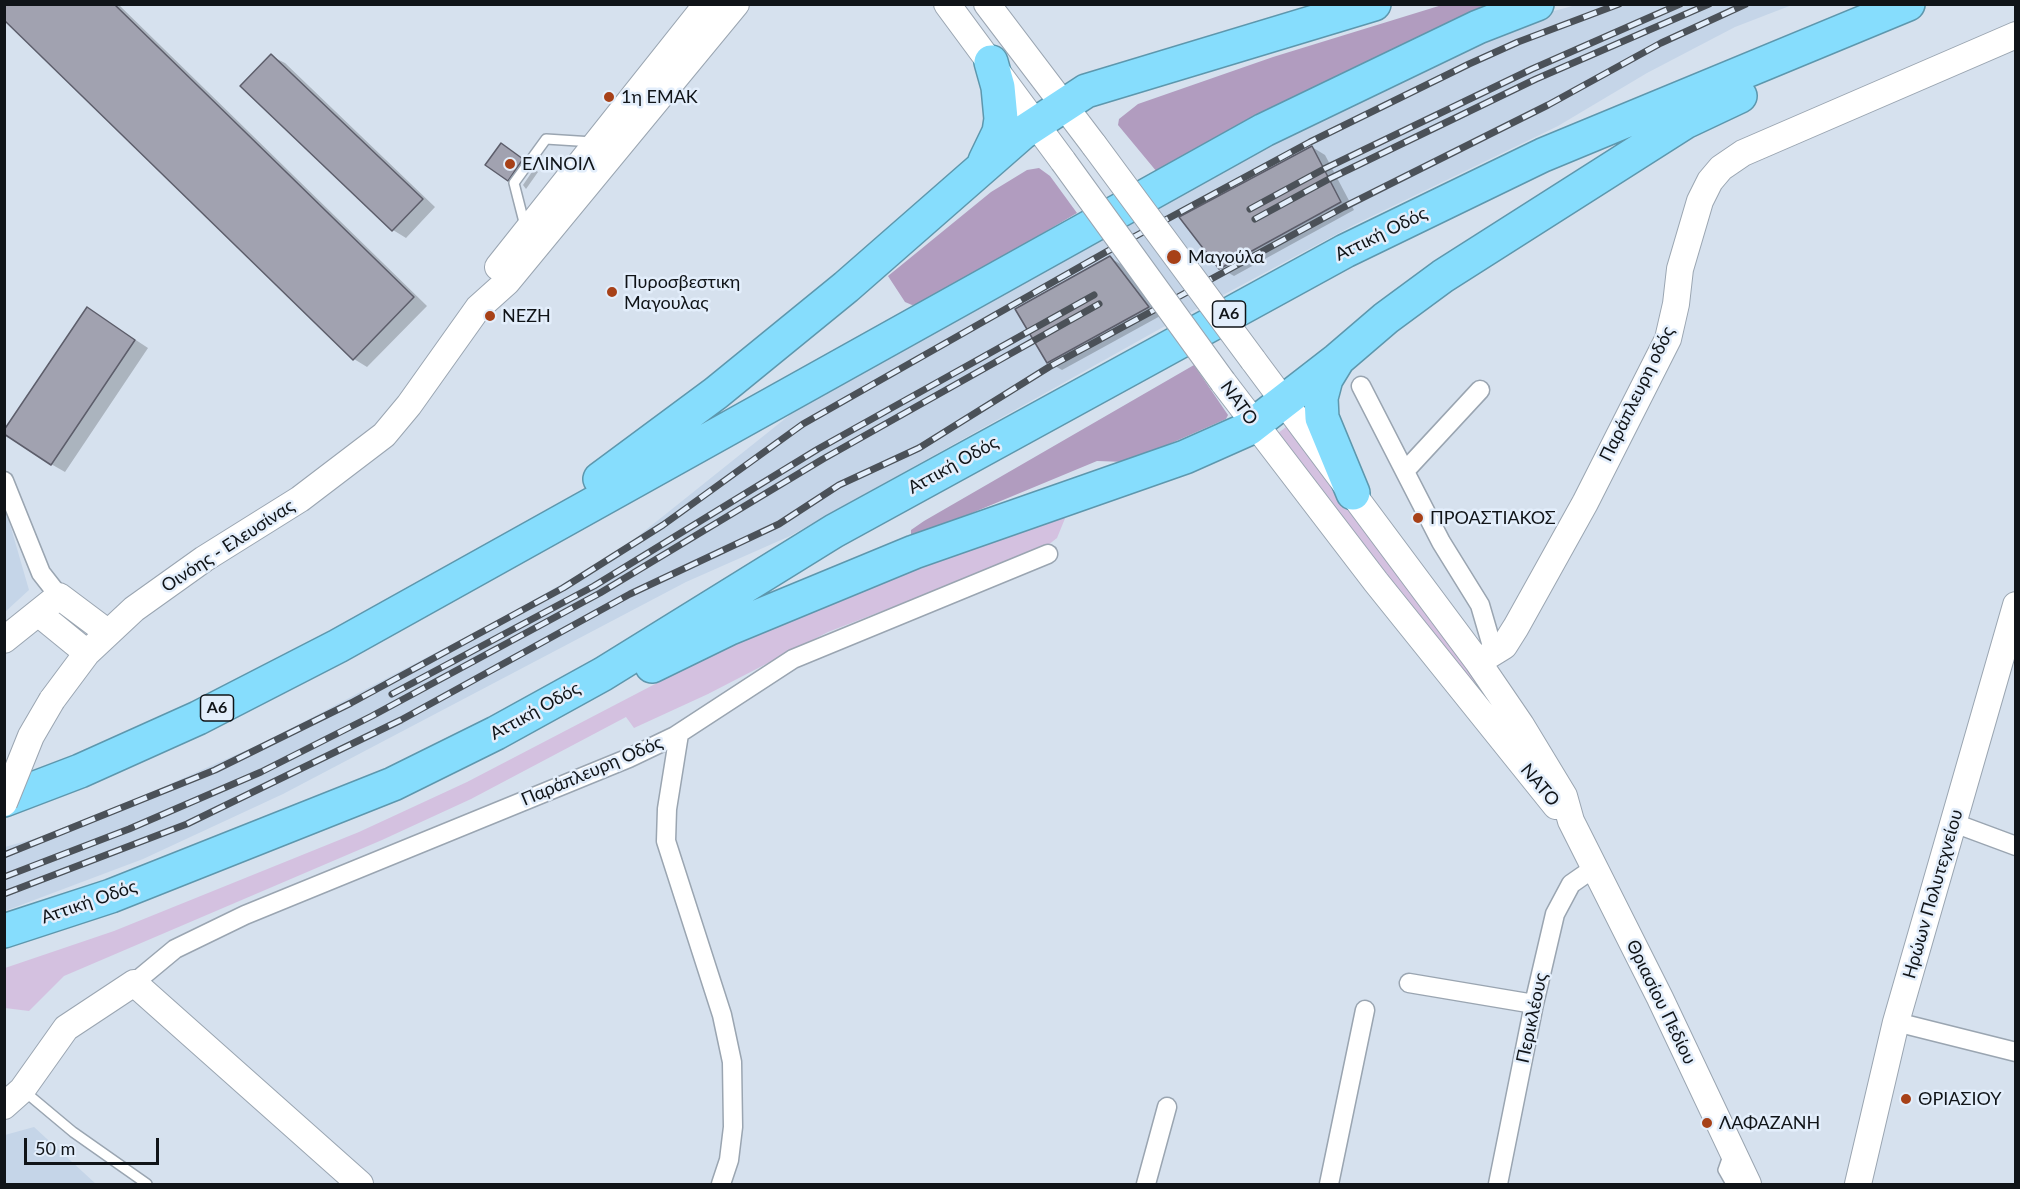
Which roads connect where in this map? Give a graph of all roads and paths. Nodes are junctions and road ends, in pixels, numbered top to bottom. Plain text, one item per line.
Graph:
1 (707, 4) edge
2 (736, 4) edge
3 (947, 4) edge
4 (987, 4) edge
5 (1374, 4) edge
6 (1537, 4) edge
7 (1897, 9) edge
8 (2016, 35) edge
9 (991, 62) junction
10 (1064, 104) junction
11 (1036, 122) junction
12 (595, 142) junction
13 (979, 169) junction
14 (526, 230) junction
15 (478, 308) junction
16 (1337, 360) junction
17 (1361, 386) dead end
18 (1480, 390) dead end
19 (1284, 402) junction
20 (1255, 425) junction
21 (1405, 471) junction
22 (4, 481) edge
23 (1353, 493) junction
24 (1048, 554) dead end
25 (59, 596) junction
26 (422, 599) junction
27 (2016, 605) edge
28 (38, 613) junction
29 (107, 632) junction
30 (4, 640) edge
31 (87, 652) junction
32 (1486, 658) junction
33 (603, 674) junction
34 (679, 734) junction
35 (4, 801) edge
36 (1571, 820) junction
37 (1954, 823) junction
38 (2016, 846) edge
39 (1594, 868) junction
40 (4, 931) edge
41 (134, 983) junction
42 (1409, 983) dead end
43 (1534, 1004) junction
44 (1365, 1010) dead end
45 (1896, 1022) junction
46 (2016, 1052) edge
47 (14, 1098) edge
48 (1167, 1107) dead end
49 (1731, 1148) junction
50 (147, 1185) edge
51 (360, 1185) edge
52 (721, 1185) edge
53 (1146, 1185) edge
54 (1329, 1185) edge
55 (1498, 1185) edge
56 (1731, 1185) edge
57 (1748, 1185) edge
58 (1858, 1185) edge

1 - 12 main road, Οινόης - Ελευσίνας
2 - 15 main road, Οινόης - Ελευσίνας
3 - 9 main road, ΝΑΤΟ
4 - 10 main road, ΝΑΤΟ
5 - 10 highway
6 - 26 highway, Α6
7 - 16 highway
7 - 33 highway, Αττική Οδός / Α6
8 - 32 main road, Παράπλευρη οδός
9 - 11 main road, ΝΑΤΟ
9 - 13 highway
10 - 11 highway
10 - 19 main road, ΝΑΤΟ, bridge
11 - 13 highway
11 - 20 main road, ΝΑΤΟ, bridge
12 - 14 main road, Οινόης - Ελευσίνας
12 - 14 lane
13 - 26 highway
14 - 15 main road, Οινόης - Ελευσίνας
15 - 29 main road, Οινόης - Ελευσίνας
16 - 19 highway
16 - 23 highway
17 - 21 street
18 - 21 street
19 - 20 highway
19 - 23 main road, ΝΑΤΟ
20 - 33 highway
20 - 36 main road, ΝΑΤΟ
21 - 32 street
22 - 25 street
23 - 32 main road, ΝΑΤΟ
24 - 34 street, Παράπλευρη Οδός
25 - 28 main road
25 - 29 main road
26 - 35 highway, Α6
27 - 37 main road, Ηρώων Πολυτεχνείου
28 - 30 main road
28 - 31 main road
29 - 31 main road, Οινόης - Ελευσίνας
31 - 35 main road, Οινόης - Ελευσίνας, bridge
32 - 36 main road, ΝΑΤΟ
33 - 40 highway, Αττική Οδός / Α6
34 - 41 street, Παράπλευρη Οδός
34 - 52 street
36 - 39 main road, Θριασίου Πεδίου
37 - 38 street
37 - 45 main road, Ηρώων Πολυτεχνείου
39 - 43 street, Περικλέους
39 - 49 main road, Θριασίου Πεδίου
41 - 47 main road
41 - 51 main road
42 - 43 street
43 - 55 street, Περικλέους
44 - 54 street
45 - 46 street
45 - 58 main road, Ηρώων Πολυτεχνείου
47 - 50 lane
48 - 53 street
49 - 56 lane
49 - 57 main road, Θριασίου Πεδίου

